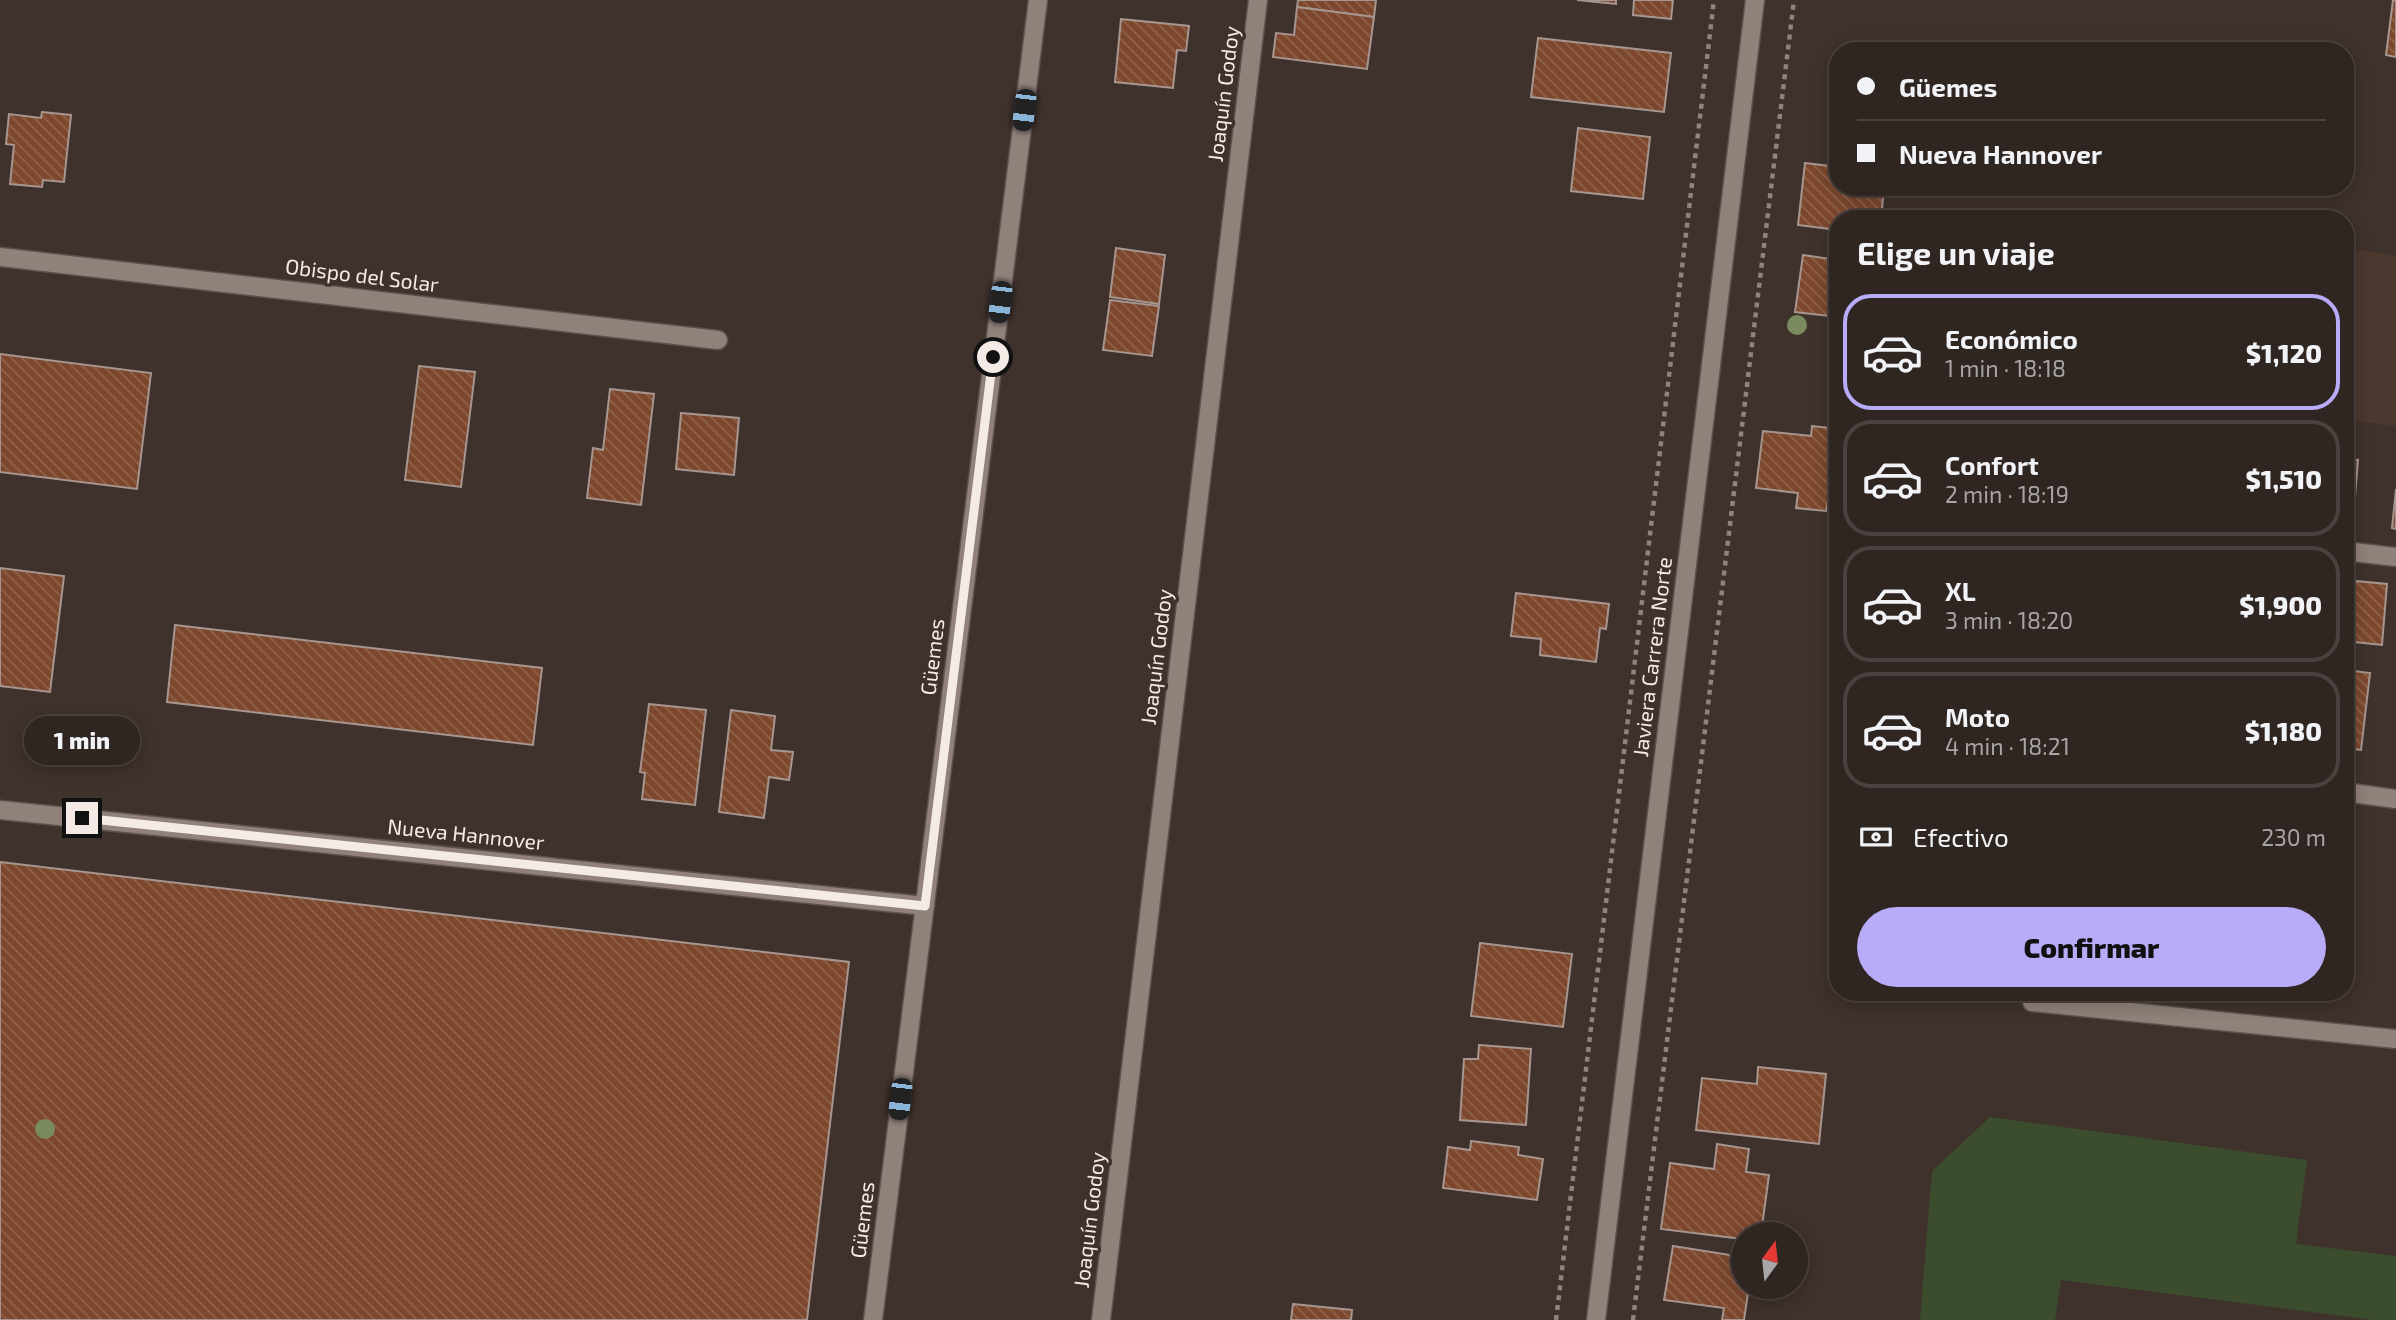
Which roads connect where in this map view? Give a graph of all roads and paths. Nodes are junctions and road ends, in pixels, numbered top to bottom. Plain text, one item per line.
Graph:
1 (1038, 0) edge
2 (1258, 0) edge
3 (1714, 0) edge
4 (1755, 0) edge
5 (1794, 0) edge
6 (0, 257) edge
7 (718, 340) dead end
8 (2354, 552) edge
9 (2396, 557) edge
10 (2354, 794) edge
11 (2396, 799) edge
12 (1, 809) edge
13 (925, 906) junction
14 (2032, 1002) dead end
15 (2396, 1039) edge
16 (873, 1320) edge
17 (1101, 1320) edge
18 (1556, 1320) edge
19 (1597, 1320) edge
20 (1633, 1320) edge

1 - 13 street, Güemes
2 - 17 street, Joaquín Godoy
3 - 18 path
4 - 19 street, Javiera Carrera Norte
5 - 20 path
6 - 7 street, Obispo del Solar
8 - 9 street
10 - 11 street
12 - 13 street, Nueva Hannover
13 - 16 street, Güemes
14 - 15 street

